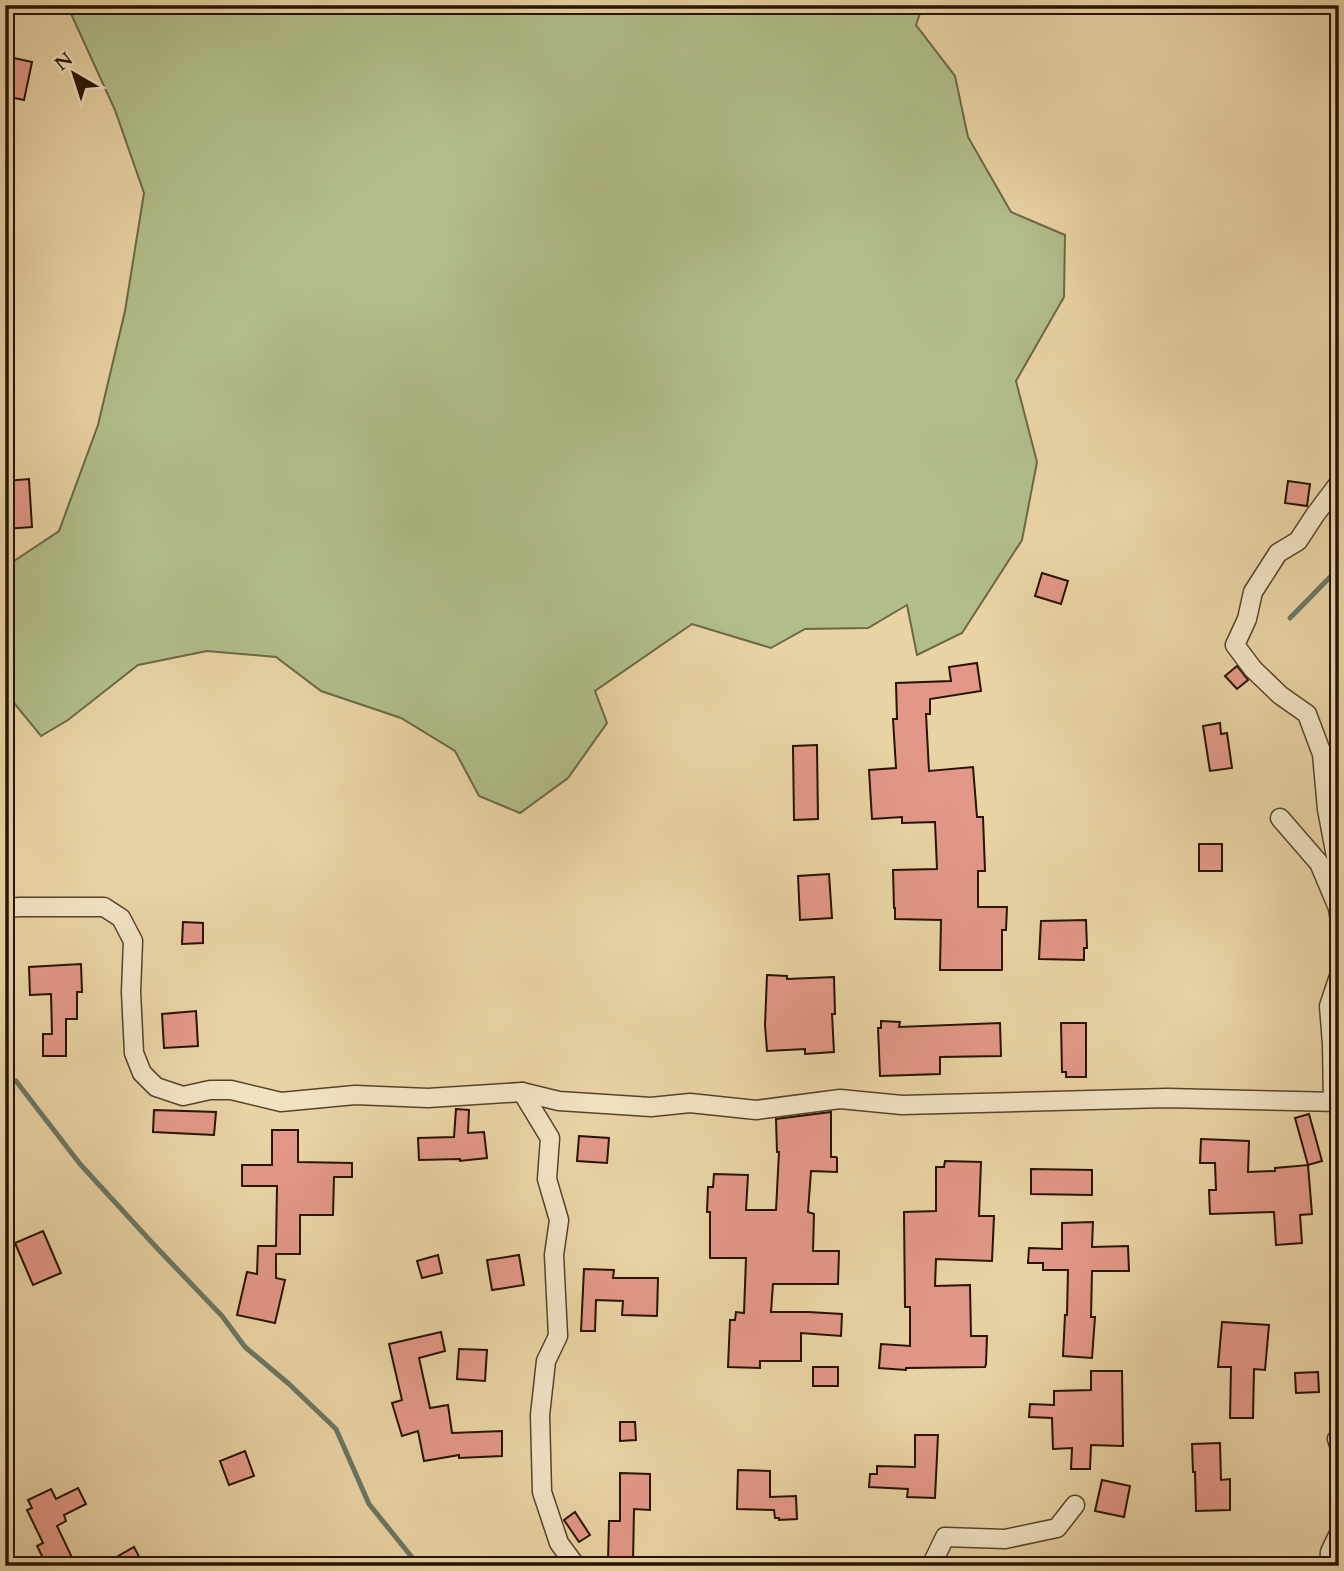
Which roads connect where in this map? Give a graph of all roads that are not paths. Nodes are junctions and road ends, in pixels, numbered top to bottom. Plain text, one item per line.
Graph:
1 (1339, 483) edge
2 (1339, 783) edge
3 (1326, 799) junction
4 (1280, 818) dead end
5 (1331, 891) junction
6 (5, 908) edge
7 (1339, 915) edge
8 (1339, 976) edge
9 (522, 1092) junction
10 (1336, 1102) edge
11 (1339, 1437) edge
12 (1339, 1445) edge
13 (1075, 1505) dead end
14 (1339, 1534) edge
15 (576, 1566) edge
16 (931, 1566) edge
17 (1329, 1566) edge

1 - 3 street
2 - 3 street
3 - 5 street
4 - 5 street
5 - 7 street
6 - 9 street
8 - 10 street
9 - 10 street
9 - 15 street
11 - 12 street
13 - 16 street
14 - 17 street

